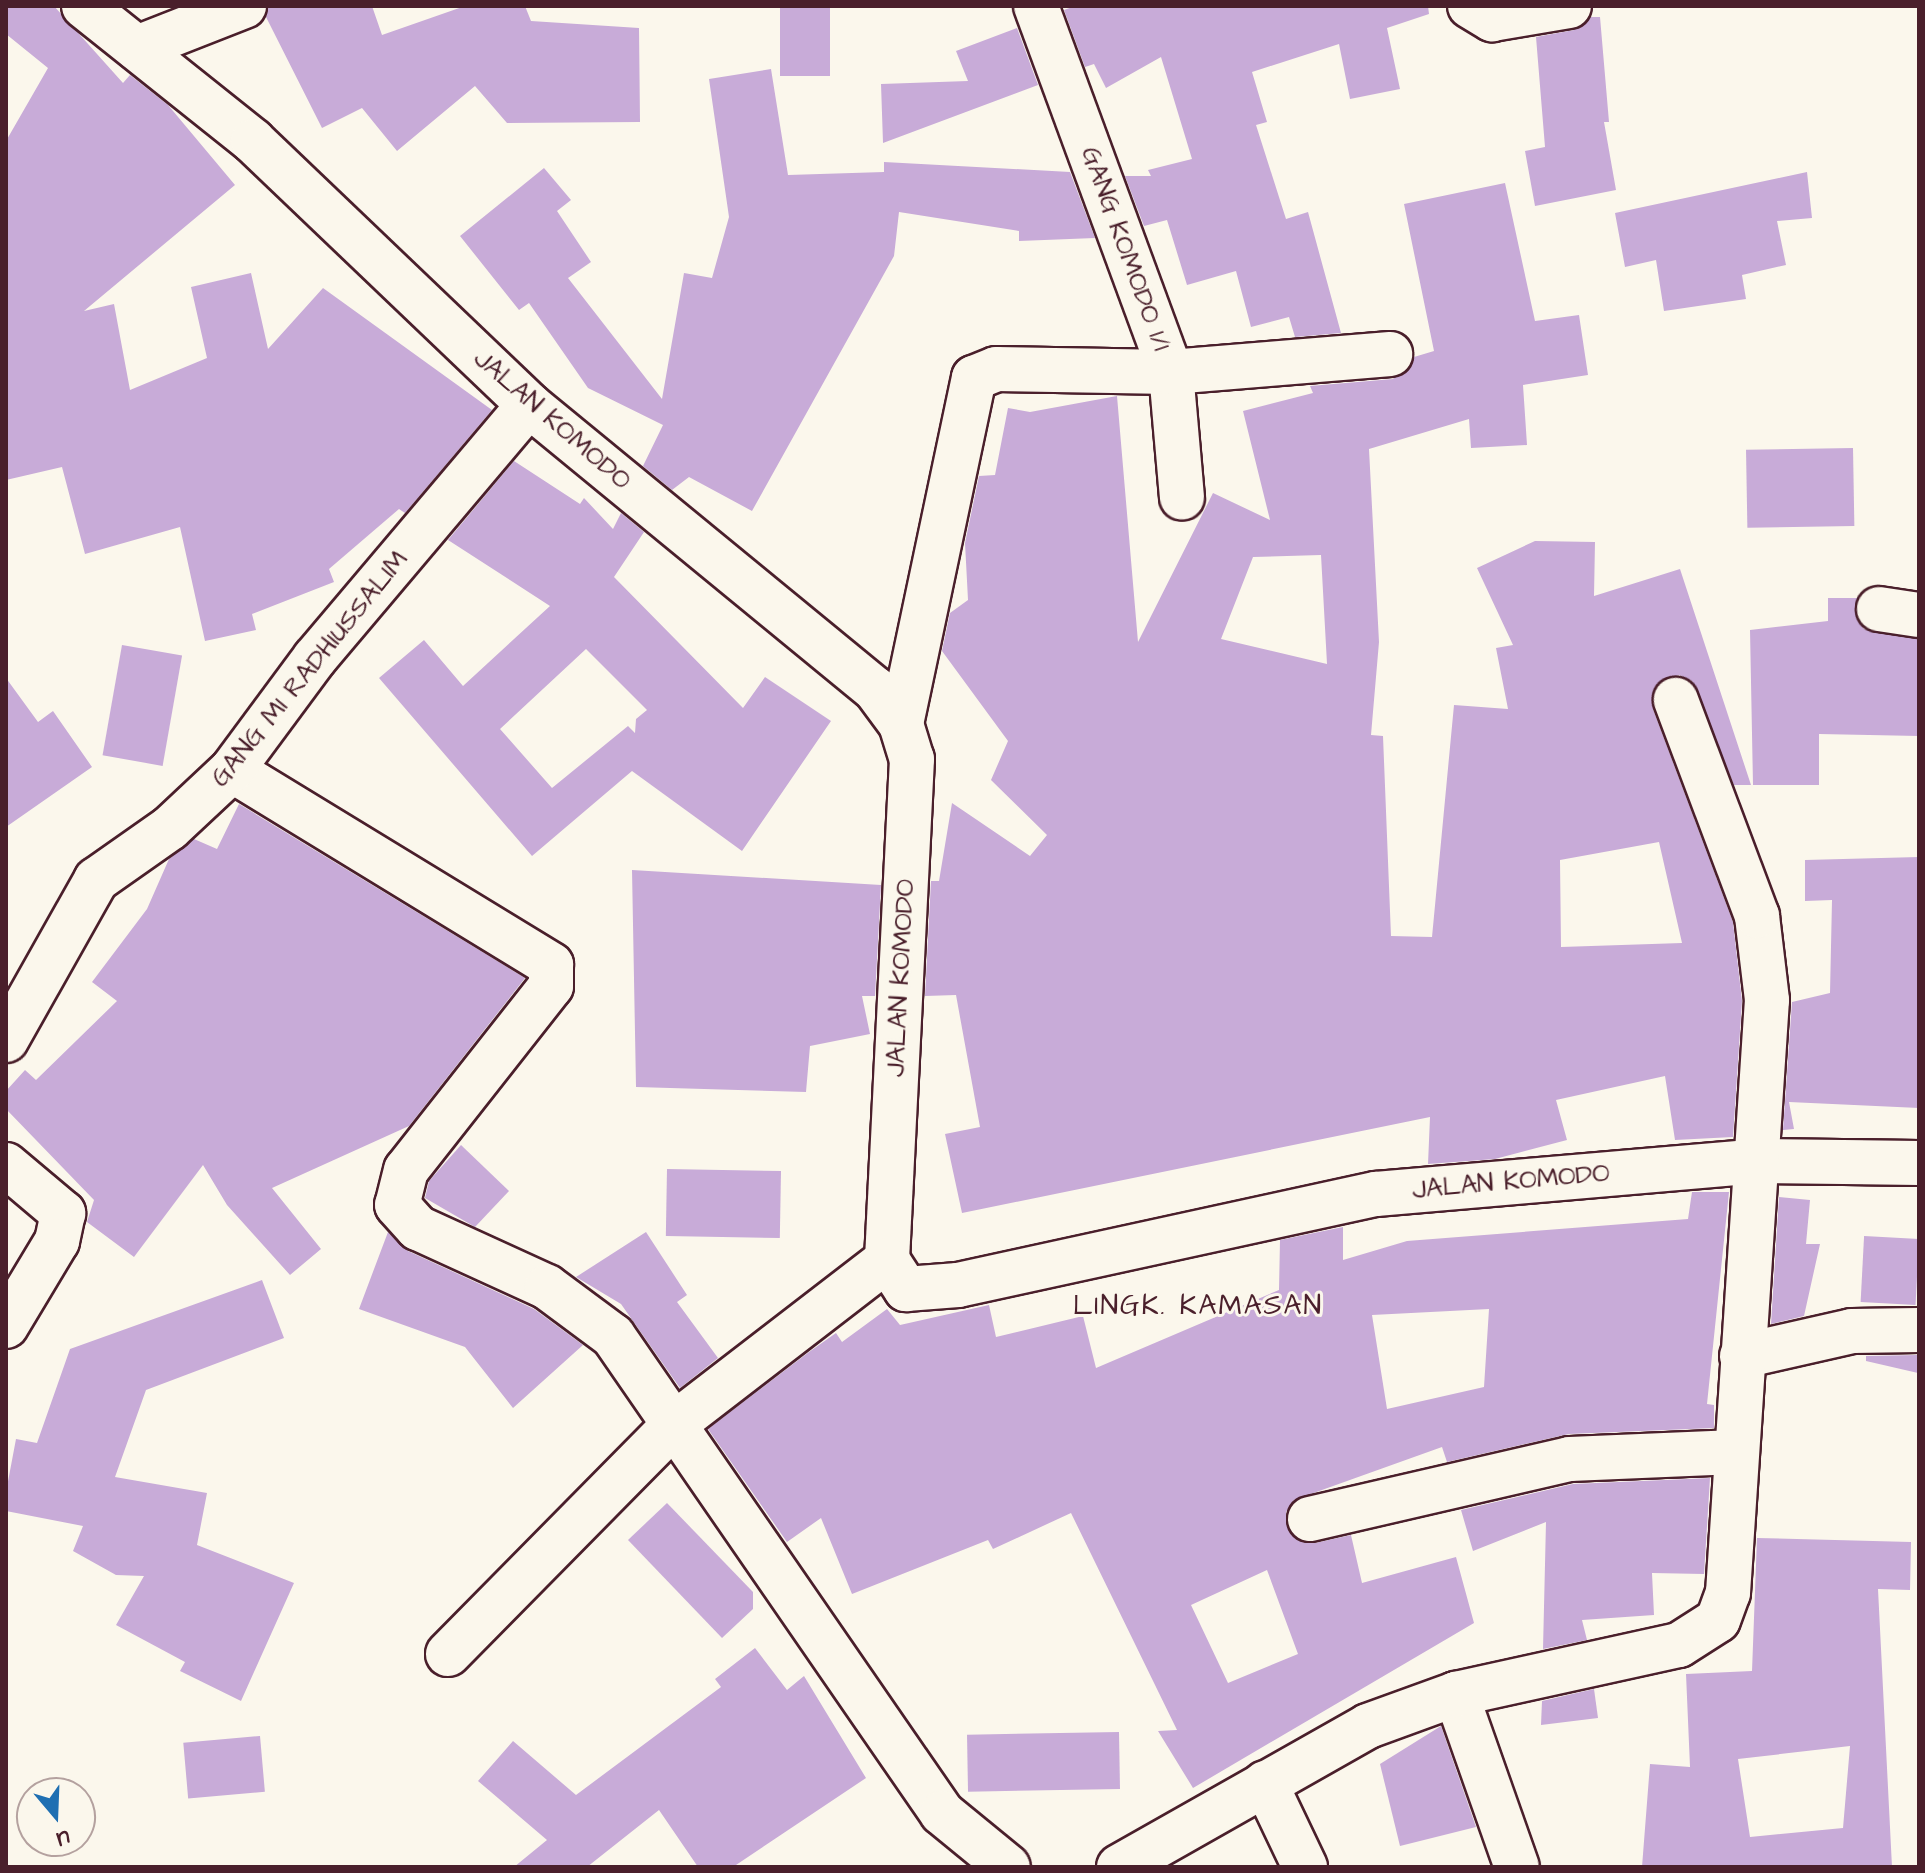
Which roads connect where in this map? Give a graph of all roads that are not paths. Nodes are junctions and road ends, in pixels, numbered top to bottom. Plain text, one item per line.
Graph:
1 (84, 6) edge
2 (244, 6) edge
3 (1036, 6) edge
4 (1470, 6) edge
5 (1569, 6) edge
6 (137, 48) junction
7 (1390, 354) dead end
8 (1171, 372) junction
9 (529, 405) junction
10 (1182, 498) dead end
11 (1676, 700) dead end
12 (901, 724) junction
13 (232, 770) junction
14 (6, 1040) edge
15 (1759, 1161) junction
16 (1919, 1163) edge
17 (6, 1165) edge
18 (887, 1260) junction
19 (6, 1326) edge
20 (1919, 1330) edge
21 (1742, 1356) junction
22 (678, 1421) junction
23 (1736, 1452) junction
24 (1310, 1519) dead end
25 (448, 1654) dead end
26 (1456, 1694) junction
27 (1265, 1783) junction
28 (1008, 1867) edge
29 (1119, 1867) edge
30 (1305, 1867) edge
31 (1517, 1867) edge

1 - 6 street, JALAN KOMODO
2 - 6 street
3 - 8 street, GANG KOMODO 1/1
4 - 5 street
6 - 9 street, JALAN KOMODO
7 - 8 street
8 - 10 street, GANG KOMODO 1/1
8 - 12 street
9 - 12 street, JALAN KOMODO
9 - 13 street, GANG MI RADHIUSSALIM
11 - 15 street
12 - 18 street, JALAN KOMODO
13 - 14 street, GANG MI RADHIUSSALIM
13 - 22 street
15 - 16 street, JALAN KOMODO
15 - 18 street, JALAN KOMODO
15 - 21 street
17 - 19 street
18 - 22 street
20 - 21 street
21 - 23 street
22 - 25 street
22 - 28 street
23 - 24 street
23 - 26 street
26 - 27 street
26 - 31 street
27 - 29 street
27 - 30 street

